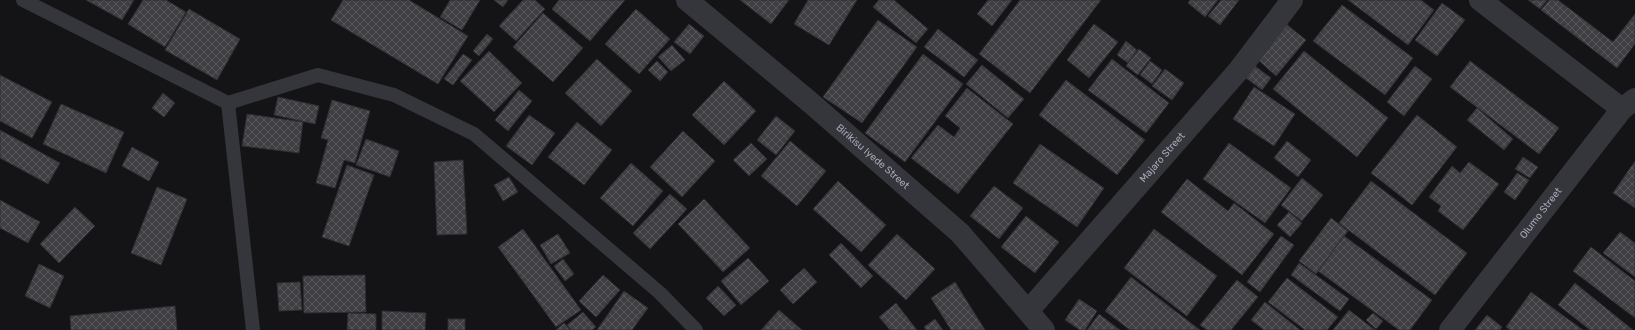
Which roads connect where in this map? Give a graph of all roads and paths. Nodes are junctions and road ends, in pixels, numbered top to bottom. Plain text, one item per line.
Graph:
1 (23, 0) edge
2 (687, 0) edge
3 (1292, 0) edge
4 (1480, 0) edge
5 (228, 103) junction
6 (1629, 104) edge
7 (1028, 311) junction
8 (253, 330) edge
9 (696, 330) edge
10 (1044, 330) edge
11 (1450, 330) edge

1 - 5 lane
2 - 7 street, Birikisu Iyede Street
3 - 7 street, Majaro Street
4 - 6 street
5 - 8 lane
5 - 9 lane
6 - 11 street, Olumo Street
7 - 10 street, Birikisu Iyede Street

